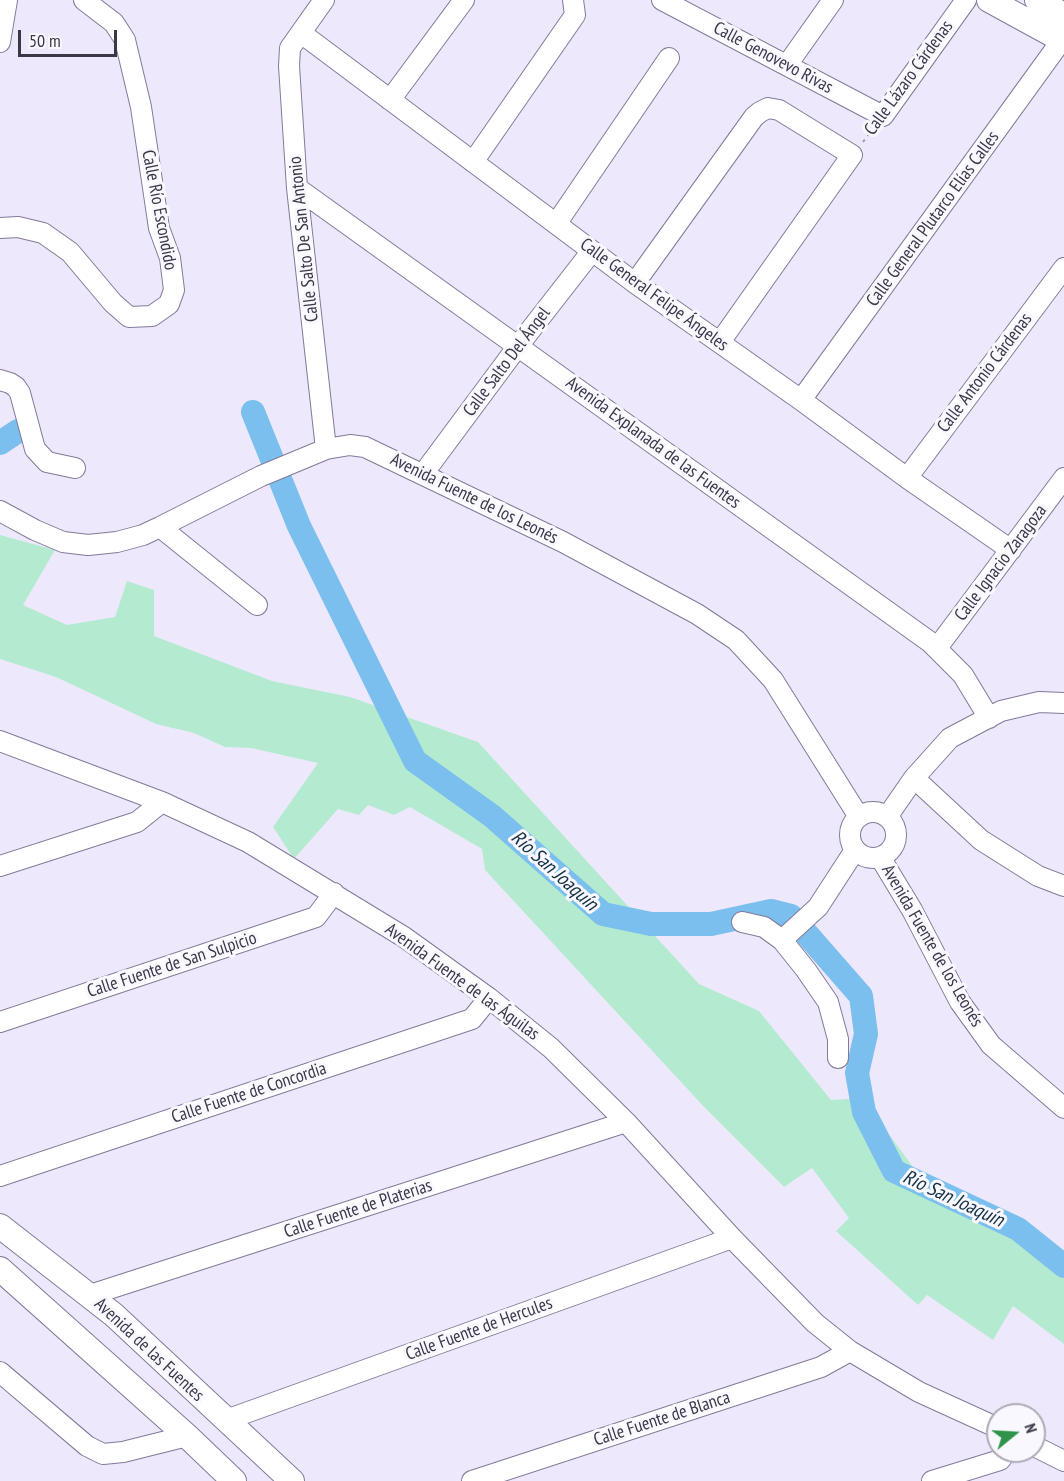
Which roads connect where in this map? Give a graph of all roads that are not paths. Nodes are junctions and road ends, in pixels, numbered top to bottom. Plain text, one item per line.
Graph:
1 (7, 0) edge
2 (84, 0) edge
3 (324, 0) edge
4 (464, 0) edge
5 (573, 0) edge
6 (662, 0) edge
7 (833, 0) edge
8 (966, 0) edge
9 (989, 0) edge
10 (1037, 0) edge
11 (1064, 15) edge
12 (302, 33) junction
13 (1063, 40) edge
14 (0, 42) edge
15 (669, 58) dead end
16 (787, 65) junction
17 (390, 100) junction
18 (883, 116) joint
19 (473, 162) junction
20 (297, 188) junction
21 (556, 224) junction
22 (0, 228) edge
23 (592, 251) junction
24 (1064, 268) edge
25 (642, 273) dead end
26 (720, 342) junction
27 (518, 346) junction
28 (0, 380) edge
29 (801, 400) junction
30 (326, 449) junction
31 (75, 468) dead end
32 (423, 474) junction
33 (907, 478) junction
34 (1064, 478) edge
35 (0, 511) edge
36 (160, 527) junction
37 (1011, 550) junction
38 (257, 605) dead end
39 (937, 648) junction
40 (1064, 703) edge
41 (989, 718) junction
42 (0, 741) edge
43 (914, 778) junction
44 (162, 802) junction
45 (859, 817) junction
46 (887, 817) junction
47 (855, 850) junction
48 (880, 857) junction
49 (0, 867) edge
50 (1064, 886) edge
51 (334, 893) junction
52 (742, 922) dead end
53 (793, 930) junction
54 (489, 998) junction
55 (0, 1022) edge
56 (838, 1058) dead end
57 (1064, 1108) edge
58 (626, 1122) junction
59 (0, 1176) edge
60 (0, 1226) edge
61 (732, 1238) junction
62 (0, 1269) edge
63 (90, 1295) junction
64 (850, 1351) junction
65 (0, 1372) edge
66 (226, 1420) junction
67 (986, 1423) edge
68 (187, 1436) junction
69 (1046, 1452) edge
70 (1064, 1461) edge
71 (990, 1463) edge
72 (234, 1481) edge
73 (292, 1481) edge
74 (471, 1481) edge
75 (932, 1481) edge

1 - 14 street
2 - 22 street, Calle Río Escondido
3 - 12 street, Calle Salto De San Antonio
4 - 17 street
5 - 19 street
6 - 16 street, Calle Genovevo Rivas
7 - 16 street
8 - 18 street, Calle Lázaro Cárdenas
9 - 13 main road
10 - 11 main road
12 - 17 street, Calle General Felipe Ángeles
12 - 20 street, Calle Salto De San Antonio
13 - 29 street, Calle General Plutarco Elías Calles
15 - 21 street
16 - 18 street, Calle Genovevo Rivas
17 - 19 street, Calle General Felipe Ángeles
19 - 21 street, Calle General Felipe Ángeles
20 - 27 street, Avenida Explanada de las Fuentes
20 - 30 street, Calle Salto De San Antonio
21 - 23 street, Calle General Felipe Ángeles
23 - 26 street, Calle General Felipe Ángeles
23 - 27 street, Calle Salto Del Ángel
24 - 33 street, Calle Antonio Cárdenas
25 - 26 street
26 - 29 street, Calle General Felipe Ángeles
27 - 32 street, Calle Salto Del Ángel
27 - 39 street, Avenida Explanada de las Fuentes
28 - 31 street
29 - 33 street, Calle General Felipe Ángeles
30 - 32 street, Avenida Fuente de los Leonés
30 - 36 street, Avenida Fuente de los Leonés
32 - 45 street, Avenida Fuente de los Leonés
33 - 37 street, Calle General Felipe Ángeles
34 - 37 street, Calle Ignacio Zaragoza
35 - 36 street, Avenida Fuente de los Leonés
36 - 38 street
37 - 39 street, Calle Ignacio Zaragoza
39 - 41 street, Avenida Explanada de las Fuentes
40 - 41 street
41 - 43 street
42 - 44 street, Avenida Fuente de las Águilas
43 - 46 street
43 - 50 street
44 - 49 street
44 - 51 street, Avenida Fuente de las Águilas
45 - 46 street
45 - 47 street
46 - 48 street
47 - 48 street
47 - 53 street
48 - 57 street, Avenida Fuente de los Leonés
51 - 54 street, Avenida Fuente de las Águilas
51 - 55 street, Calle Fuente de San Sulpicio
52 - 53 street
53 - 56 street
54 - 58 street, Avenida Fuente de las Águilas
54 - 59 street, Calle Fuente de Concordia
58 - 61 street, Avenida Fuente de las Águilas
58 - 63 street, Calle Fuente de Platerias
60 - 63 main road, Avenida de las Fuentes
61 - 64 street, Avenida Fuente de las Águilas
61 - 66 street, Calle Fuente de Hercules
62 - 68 main road, Avenida de las Fuentes
63 - 66 main road, Avenida de las Fuentes
64 - 67 street, Avenida Fuente de las Águilas
64 - 74 street, Calle Fuente de Blanca
65 - 68 street
66 - 73 main road, Avenida de las Fuentes
68 - 72 main road, Avenida de las Fuentes
69 - 70 street
71 - 75 street

